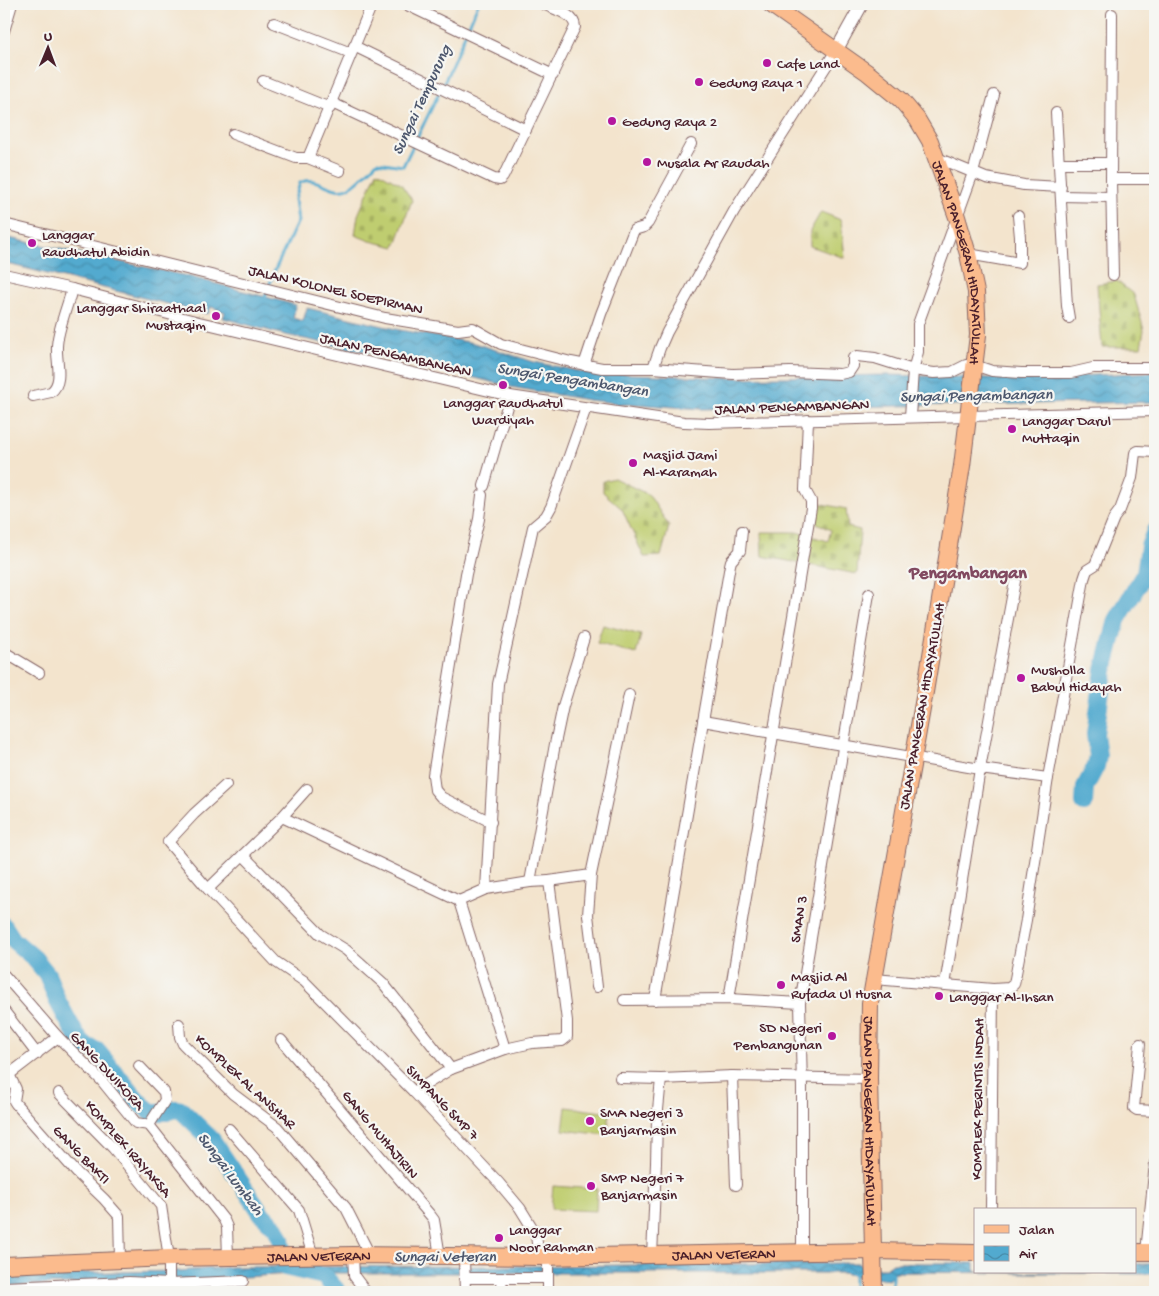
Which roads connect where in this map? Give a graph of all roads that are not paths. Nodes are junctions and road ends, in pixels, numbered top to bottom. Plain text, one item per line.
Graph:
1 (12, 4) edge
2 (372, 4) edge
3 (405, 4) edge
4 (543, 4) edge
5 (862, 4) edge
6 (773, 5) edge
7 (1112, 14) dead end
8 (274, 23) dead end
9 (4, 31) edge
10 (837, 49) junction
11 (352, 50) junction
12 (552, 75) junction
13 (263, 80) dead end
14 (994, 95) dead end
15 (331, 106) junction
16 (1056, 113) dead end
17 (526, 130) junction
18 (233, 134) dead end
19 (690, 144) dead end
20 (935, 157) junction
21 (308, 158) junction
22 (1111, 162) junction
23 (1059, 163) junction
24 (340, 171) dead end
25 (973, 173) junction
26 (1111, 179) junction
27 (1155, 179) edge
28 (1061, 192) junction
29 (1111, 198) junction
30 (1018, 216) dead end
31 (957, 217) junction
32 (4, 224) edge
33 (968, 254) junction
34 (4, 274) edge
35 (1113, 275) dead end
36 (72, 289) junction
37 (1069, 318) dead end
38 (584, 365) junction
39 (653, 368) junction
40 (1155, 368) edge
41 (974, 370) junction
42 (913, 372) junction
43 (34, 396) dead end
44 (510, 396) junction
45 (586, 408) junction
46 (1155, 411) edge
47 (911, 412) junction
48 (969, 412) junction
49 (808, 420) junction
50 (1155, 452) edge
51 (742, 530) dead end
52 (1015, 581) dead end
53 (869, 594) dead end
54 (584, 638) dead end
55 (4, 652) edge
56 (39, 673) dead end
57 (629, 695) dead end
58 (703, 721) junction
59 (773, 733) junction
60 (843, 745) junction
61 (912, 757) junction
62 (980, 770) junction
63 (1048, 778) junction
64 (226, 785) dead end
65 (307, 789) dead end
66 (282, 817) junction
67 (491, 822) junction
68 (243, 854) junction
69 (592, 875) junction
70 (549, 881) junction
71 (530, 882) junction
72 (208, 889) junction
73 (486, 889) junction
74 (460, 901) junction
75 (4, 975) edge
76 (874, 979) junction
77 (945, 985) junction
78 (598, 987) dead end
79 (993, 989) junction
80 (728, 999) junction
81 (624, 1000) dead end
82 (655, 1000) junction
83 (800, 1003) junction
84 (4, 1011) edge
85 (179, 1024) dead end
86 (58, 1037) junction
87 (281, 1040) dead end
88 (1140, 1044) dead end
89 (505, 1050) junction
90 (37, 1054) junction
91 (139, 1066) dead end
92 (451, 1069) junction
93 (6, 1071) edge
94 (732, 1076) junction
95 (802, 1077) junction
96 (620, 1078) dead end
97 (661, 1079) junction
98 (869, 1079) junction
99 (414, 1092) junction
100 (59, 1093) dead end
101 (1155, 1111) edge
102 (151, 1122) junction
103 (229, 1129) dead end
104 (1155, 1163) edge
105 (736, 1185) dead end
106 (991, 1208) edge
107 (802, 1252) junction
108 (1146, 1252) edge
109 (974, 1253) edge
110 (370, 1255) junction
111 (313, 1256) junction
112 (440, 1256) junction
113 (652, 1256) junction
114 (228, 1258) junction
115 (874, 1258) junction
116 (120, 1260) junction
117 (464, 1260) junction
118 (169, 1262) junction
119 (353, 1263) junction
120 (4, 1265) edge
121 (546, 1266) junction
122 (464, 1276) junction
123 (501, 1278) junction
124 (243, 1281) dead end
125 (171, 1286) edge
126 (4, 1287) edge
127 (874, 1287) edge
128 (366, 1292) edge
129 (464, 1292) edge
130 (502, 1292) edge
131 (548, 1292) edge

1 - 9 street
2 - 11 street
3 - 12 street
4 - 12 street
5 - 10 street
6 - 10 main road, JALAN PANGERAN HIDAYATULLAH
7 - 22 street
8 - 11 street
10 - 20 main road, JALAN PANGERAN HIDAYATULLAH
10 - 39 street
11 - 15 street
11 - 17 street
12 - 17 street
13 - 15 street
14 - 25 street
15 - 17 street
15 - 21 street
16 - 23 street
18 - 21 street
19 - 38 street
20 - 25 street
20 - 31 main road, JALAN PANGERAN HIDAYATULLAH
21 - 24 street
22 - 23 street
22 - 26 street
23 - 28 street
25 - 28 street
25 - 31 street
26 - 27 street
26 - 29 street
28 - 29 street
28 - 37 street
29 - 35 street
30 - 33 street
31 - 33 main road, JALAN PANGERAN HIDAYATULLAH
31 - 42 street
32 - 38 street, JALAN KOLONEL SOEPIRMAN
33 - 41 main road, JALAN PANGERAN HIDAYATULLAH
34 - 36 street, JALAN PENGAMBANGAN
36 - 43 street
36 - 44 street, JALAN PENGAMBANGAN
38 - 39 street, JALAN KOLONEL SOEPIRMAN
39 - 42 street, JALAN KOLONEL SOEPIRMAN
40 - 41 street
41 - 42 street, JALAN KOLONEL SOEPIRMAN
41 - 48 main road, JALAN PANGERAN HIDAYATULLAH
42 - 47 street
44 - 45 street, JALAN PENGAMBANGAN
44 - 67 street
45 - 49 street, JALAN PENGAMBANGAN
45 - 67 street
46 - 48 street, JALAN PENGAMBANGAN
47 - 48 street, JALAN PENGAMBANGAN
47 - 49 street, JALAN PENGAMBANGAN
48 - 61 main road, JALAN PANGERAN HIDAYATULLAH
49 - 59 street
50 - 63 street
51 - 58 street
52 - 62 street
53 - 60 street, SMAN 3
54 - 71 street
55 - 56 street
57 - 69 street
58 - 59 street
58 - 82 street
59 - 60 street
59 - 80 street
60 - 61 street
60 - 83 street, SMAN 3
61 - 62 street
61 - 76 main road, JALAN PANGERAN HIDAYATULLAH
62 - 63 street
62 - 77 street
63 - 79 street
64 - 72 street, SIMPANG SMP 7
65 - 66 street
66 - 68 street
66 - 74 street
67 - 73 street
68 - 72 street
68 - 92 street
69 - 70 street
69 - 78 street
70 - 71 street
70 - 89 street
71 - 73 street
72 - 99 street, SIMPANG SMP 7
73 - 74 street
74 - 89 street
75 - 86 street, GANG DWIKORA
76 - 77 street
76 - 98 main road, JALAN PANGERAN HIDAYATULLAH
77 - 79 street
79 - 106 street, KOMPLEK PERINTIS INDAH
80 - 82 street
80 - 83 street
81 - 82 street
83 - 95 street, SMAN 3
84 - 90 street
85 - 110 street, KOMPLEK AL ANSHAR
86 - 90 street
86 - 102 street, GANG DWIKORA
87 - 112 street, GANG MUHAJIRIN
88 - 101 street
89 - 92 street
90 - 93 street
91 - 102 street
92 - 99 street
93 - 116 street, GANG BAKTI
94 - 95 street
94 - 97 street
94 - 105 street
95 - 98 street
95 - 107 street, SMAN 3
96 - 97 street
97 - 113 street
98 - 115 main road, JALAN PANGERAN HIDAYATULLAH
99 - 121 street, SIMPANG SMP 7
100 - 118 street, KOMPLEK IRAYAKSA
102 - 114 street, GANG DWIKORA
103 - 111 street
104 - 108 street
107 - 113 main road, JALAN VETERAN
107 - 115 main road, JALAN VETERAN
109 - 115 main road, JALAN VETERAN
110 - 112 main road, JALAN VETERAN
110 - 119 main road, JALAN VETERAN
111 - 114 main road, JALAN VETERAN
111 - 119 main road, JALAN VETERAN
112 - 117 main road, JALAN VETERAN
113 - 121 main road, JALAN VETERAN
114 - 118 main road, JALAN VETERAN
115 - 127 main road, JALAN PANGERAN HIDAYATULLAH
116 - 118 main road, JALAN VETERAN
116 - 120 main road, JALAN VETERAN
117 - 121 main road, JALAN VETERAN
117 - 122 street
118 - 125 street, KOMPLEK IRAYAKSA
119 - 128 street
121 - 123 street
121 - 131 street, SIMPANG SMP 7
122 - 123 street
122 - 129 street
123 - 130 street
124 - 125 street
125 - 126 street

